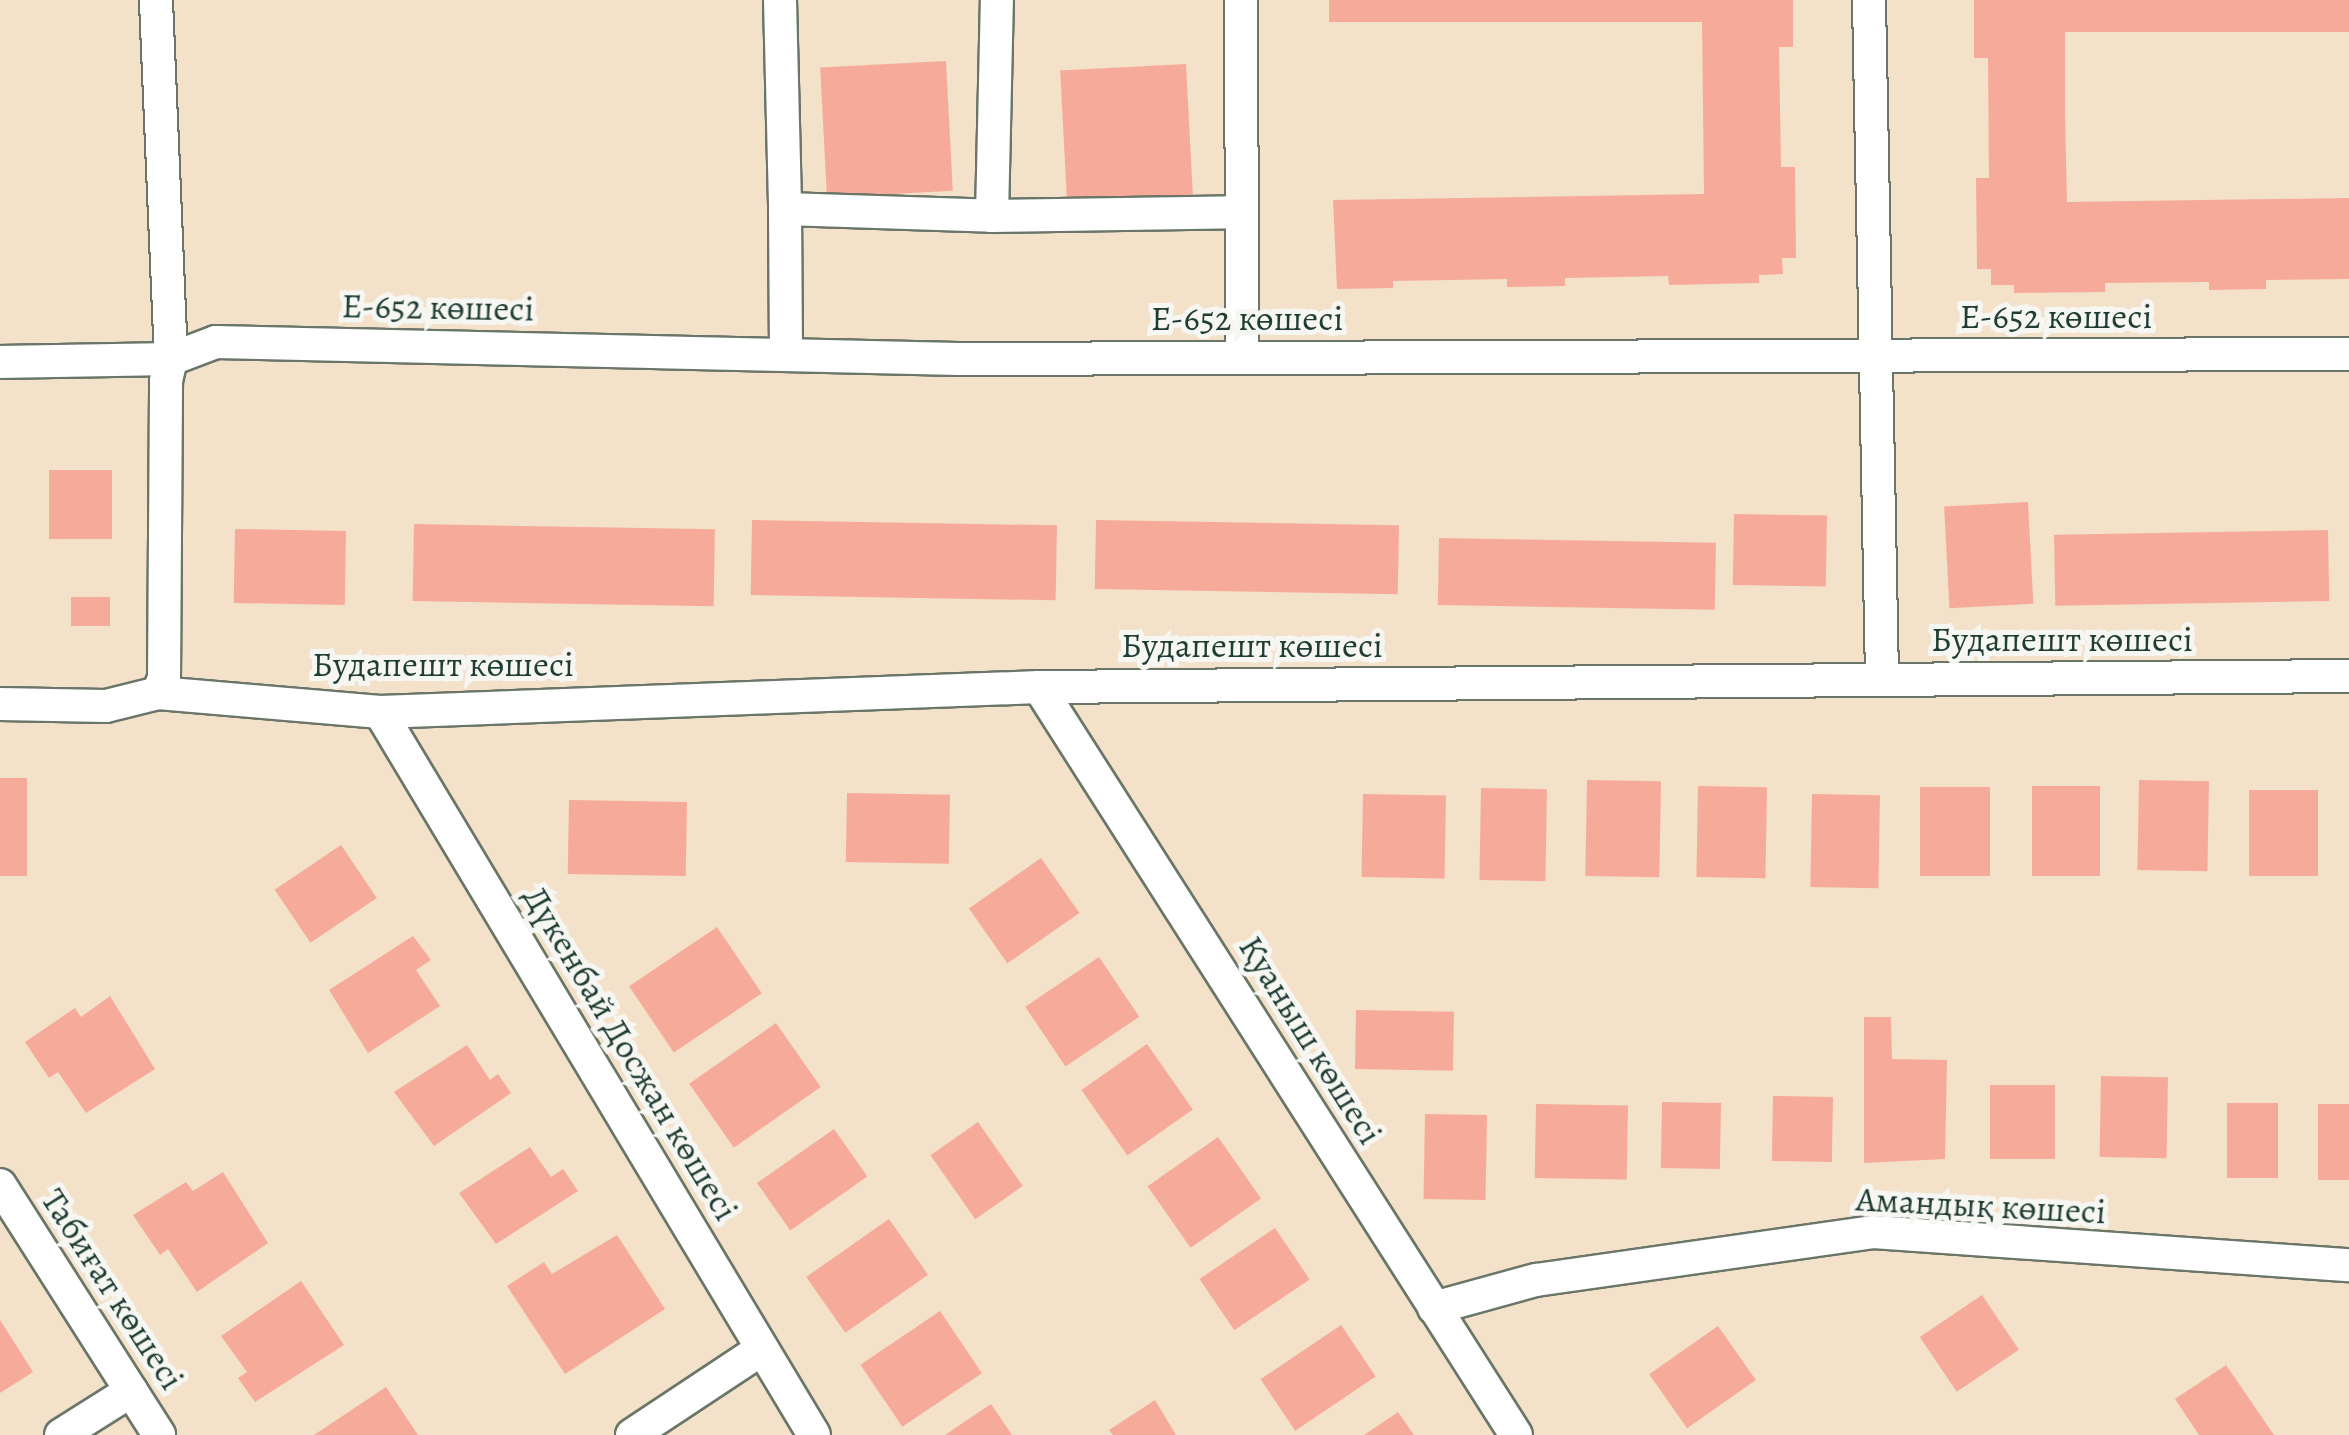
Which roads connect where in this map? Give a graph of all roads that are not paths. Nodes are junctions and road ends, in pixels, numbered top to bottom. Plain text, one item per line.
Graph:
1 (156, 0) edge
2 (780, 0) edge
3 (997, 0) edge
4 (1241, 0) edge
5 (1869, 0) edge
6 (785, 209) junction
7 (1238, 212) junction
8 (992, 216) junction
9 (2349, 354) edge
10 (786, 355) junction
11 (1242, 358) junction
12 (1876, 358) junction
13 (0, 362) edge
14 (168, 370) junction
15 (2349, 676) edge
16 (1882, 680) junction
17 (1039, 687) junction
18 (158, 694) junction
19 (0, 704) edge
20 (380, 712) junction
21 (0, 1185) edge
22 (2349, 1265) edge
23 (1434, 1308) junction
24 (762, 1349) junction
25 (132, 1391) junction
26 (62, 1435) edge
27 (159, 1435) edge
28 (632, 1435) edge
29 (814, 1435) edge
30 (1516, 1435) edge

1 - 14 street
2 - 6 street
3 - 8 street
4 - 7 street
5 - 12 street
6 - 8 street
6 - 10 street
7 - 8 street
7 - 11 street
9 - 12 street, Е-652 көшесі
10 - 11 street, Е-652 көшесі
10 - 14 street, Е-652 көшесі
11 - 12 street, Е-652 көшесі
12 - 16 street
13 - 14 street, Е-652 көшесі
14 - 18 street
15 - 16 street, Будапешт көшесі
16 - 17 street, Будапешт көшесі
17 - 20 street, Будапешт көшесі
17 - 23 street, Қуаныш көшесі
18 - 19 street
18 - 20 street, Будапешт көшесі
20 - 24 street, Дүкенбай Досжан көшесі
21 - 25 street, Табиғат көшесі
22 - 23 street, Амандық көшесі
23 - 30 street, Қуаныш көшесі
24 - 28 street
24 - 29 street, Дүкенбай Досжан көшесі
25 - 26 street
25 - 27 street, Табиғат көшесі

